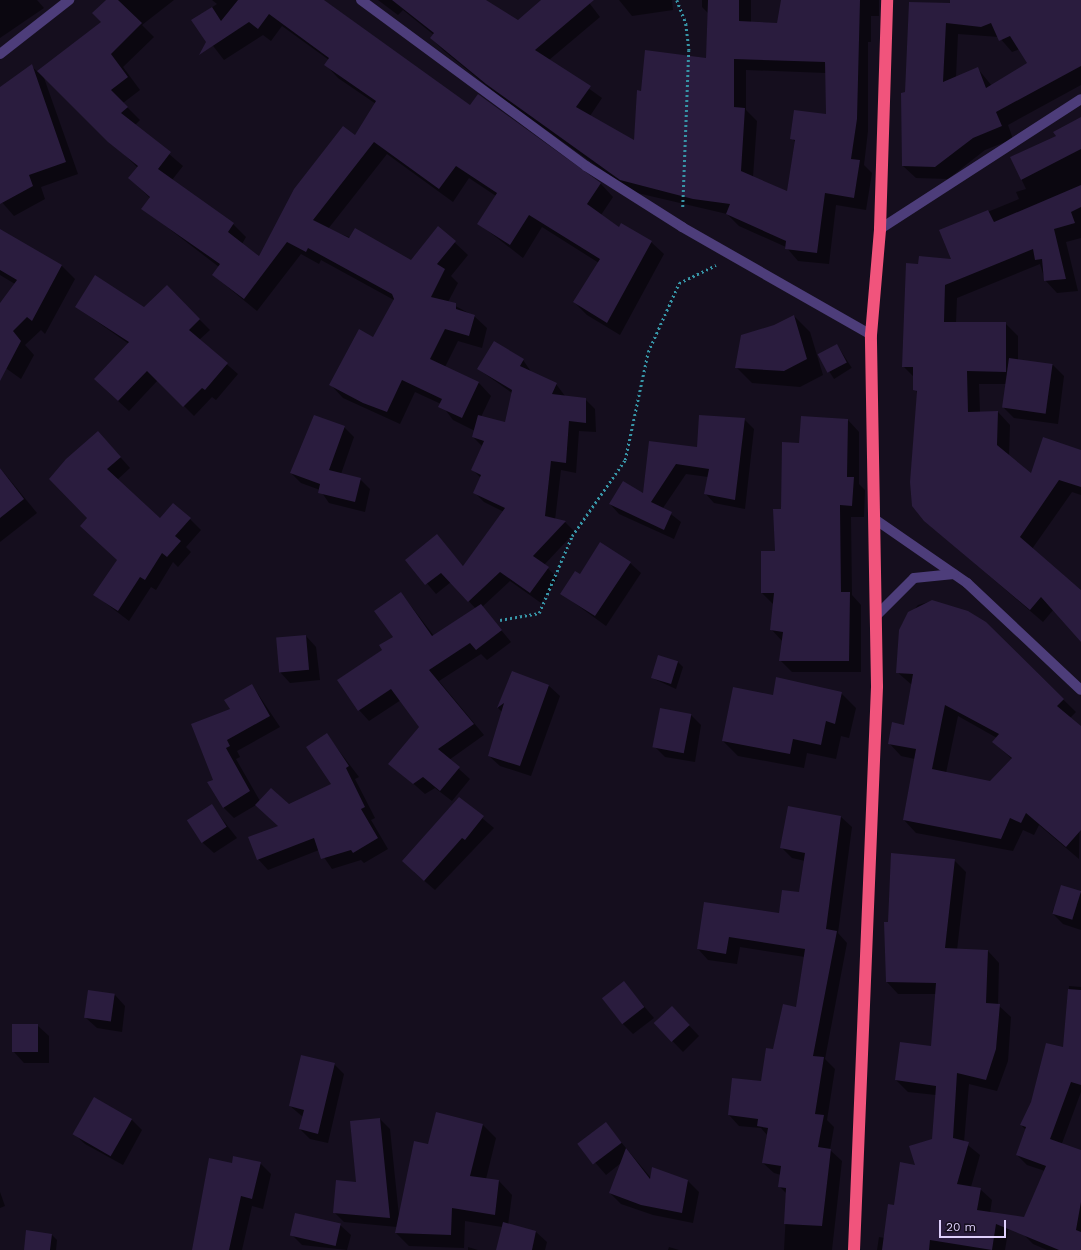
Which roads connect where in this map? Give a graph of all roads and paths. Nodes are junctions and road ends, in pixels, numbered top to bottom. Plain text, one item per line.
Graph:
1 (69, 0) edge
2 (361, 0) edge
3 (676, 0) edge
4 (887, 0) edge
5 (0, 54) edge
6 (1081, 99) edge
7 (682, 228) junction
8 (880, 229) junction
9 (737, 256) junction
10 (871, 335) junction
11 (876, 520) junction
12 (954, 574) junction
13 (877, 615) junction
14 (500, 620) dead end
15 (1081, 690) edge
16 (854, 1250) edge

1 - 5 street
2 - 7 street
3 - 7 path
4 - 8 highway
6 - 8 street
7 - 9 street
8 - 10 highway
9 - 10 street
9 - 14 path
10 - 11 highway
11 - 12 street
11 - 13 highway
12 - 13 street
12 - 15 street
13 - 16 highway

